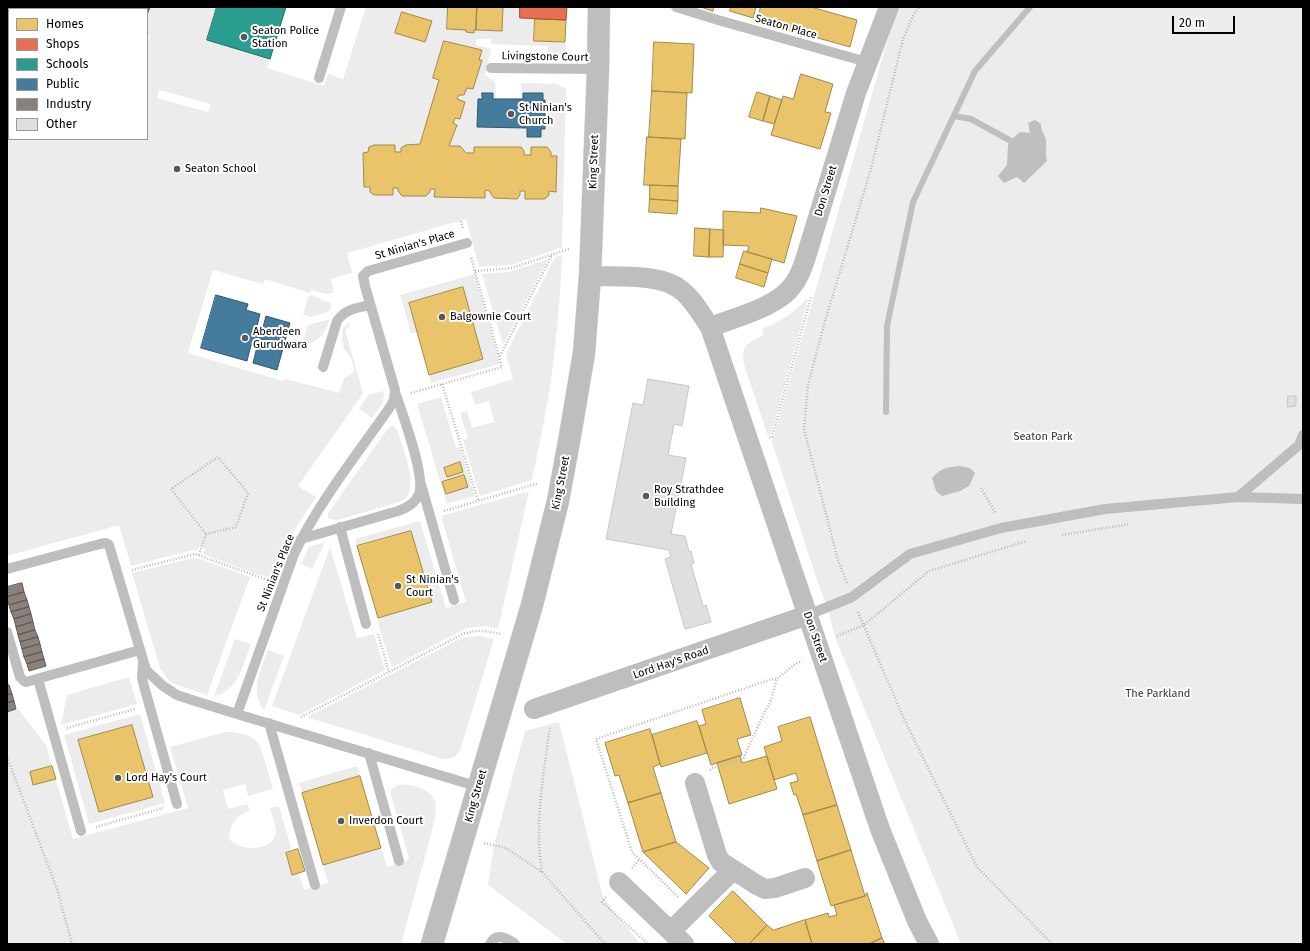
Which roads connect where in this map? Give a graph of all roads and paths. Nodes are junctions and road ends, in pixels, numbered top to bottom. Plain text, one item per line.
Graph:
1 (341, 7) edge
2 (599, 7) edge
3 (676, 7) edge
4 (889, 7) edge
5 (919, 7) edge
6 (867, 62) junction
7 (491, 68) dead end
8 (598, 70) junction
9 (319, 78) dead end
10 (461, 221) dead end
11 (592, 242) junction
12 (467, 243) junction
13 (552, 255) junction
14 (802, 270) junction
15 (475, 271) junction
16 (590, 276) junction
17 (370, 305) junction
18 (710, 327) junction
19 (499, 357) junction
20 (323, 366) dead end
21 (442, 384) junction
22 (396, 393) junction
23 (1303, 435) edge
24 (749, 444) junction
25 (562, 476) junction
26 (420, 480) junction
27 (981, 488) dead end
28 (1238, 497) junction
29 (1303, 499) edge
30 (478, 500) junction
31 (430, 515) junction
32 (1133, 524) dead end
33 (340, 527) junction
34 (1001, 528) junction
35 (206, 534) junction
36 (1056, 536) dead end
37 (301, 539) junction
38 (1033, 539) dead end
39 (199, 555) junction
40 (7, 569) edge
41 (118, 574) junction
42 (282, 585) junction
43 (852, 597) junction
44 (454, 600) dead end
45 (808, 615) junction
46 (366, 624) joint
47 (864, 625) junction
48 (7, 632) edge
49 (523, 639) junction
50 (819, 648) junction
51 (140, 650) junction
52 (143, 661) junction
53 (389, 672) junction
54 (38, 679) junction
55 (777, 679) junction
56 (553, 703) junction
57 (149, 705) junction
58 (534, 709) dead end
59 (237, 714) junction
60 (269, 723) junction
61 (282, 727) junction
62 (53, 732) junction
63 (369, 753) junction
64 (7, 757) edge
65 (695, 783) joint
66 (479, 787) junction
67 (177, 804) joint
68 (81, 831) joint
69 (464, 839) junction
70 (399, 861) dead end
71 (733, 870) junction
72 (542, 872) junction
73 (804, 878) dead end
74 (619, 882) dead end
75 (315, 885) dead end
76 (692, 910) junction
77 (678, 937) edge
78 (72, 944) edge
79 (432, 944) edge
80 (490, 944) edge
81 (515, 944) edge
82 (605, 944) edge
83 (930, 944) edge
84 (1052, 944) edge

1 - 9 lane
2 - 8 main road, King Street
3 - 6 lane, Seaton Place
4 - 6 street, Don Street
5 - 43 path
6 - 14 street, Don Street
7 - 8 lane, Livingstone Court
8 - 11 main road, King Street
10 - 12 path
11 - 13 path
11 - 16 main road, King Street
12 - 15 path
12 - 17 lane, St Ninian's Place
13 - 15 path
13 - 19 path
14 - 18 street, Don Street
14 - 24 path
15 - 19 path
16 - 18 street, Don Street
16 - 25 main road, King Street
17 - 20 lane
17 - 22 lane, St Ninian's Place
18 - 24 street, Don Street
19 - 21 path
21 - 22 path
21 - 30 path
22 - 26 lane
22 - 37 lane, St Ninian's Place
23 - 28 lane
24 - 45 street, Don Street
25 - 30 path
25 - 49 main road, King Street
26 - 31 lane
26 - 33 lane
27 - 34 path
28 - 29 lane
28 - 34 lane
30 - 31 path
31 - 44 lane
32 - 36 path
33 - 37 lane
33 - 46 lane
34 - 43 lane
35 - 35 path
35 - 39 path
37 - 42 lane, St Ninian's Place
38 - 47 path
39 - 41 path
39 - 42 path
40 - 41 lane
41 - 51 lane
42 - 59 lane, St Ninian's Place
43 - 45 lane
43 - 47 path
45 - 50 street, Don Street
45 - 56 street, Lord Hay's Road
46 - 53 path
47 - 50 path
47 - 84 path
48 - 54 lane
49 - 53 path
49 - 66 main road, King Street
50 - 55 path
50 - 83 street, Don Street
51 - 52 lane
51 - 54 lane
52 - 57 lane
52 - 59 lane
53 - 61 path
54 - 62 lane
55 - 65 path
55 - 76 path
56 - 58 street, Lord Hay's Road
56 - 72 path
57 - 62 path
57 - 67 lane
59 - 60 lane
60 - 61 lane
60 - 75 lane
61 - 63 lane
62 - 68 lane
63 - 66 lane
63 - 70 lane
64 - 78 path
65 - 71 street
66 - 69 main road, King Street
67 - 68 path
69 - 72 path
69 - 79 main road, King Street
71 - 73 street
71 - 76 street
72 - 82 path
74 - 77 street
76 - 77 street
80 - 81 lane

